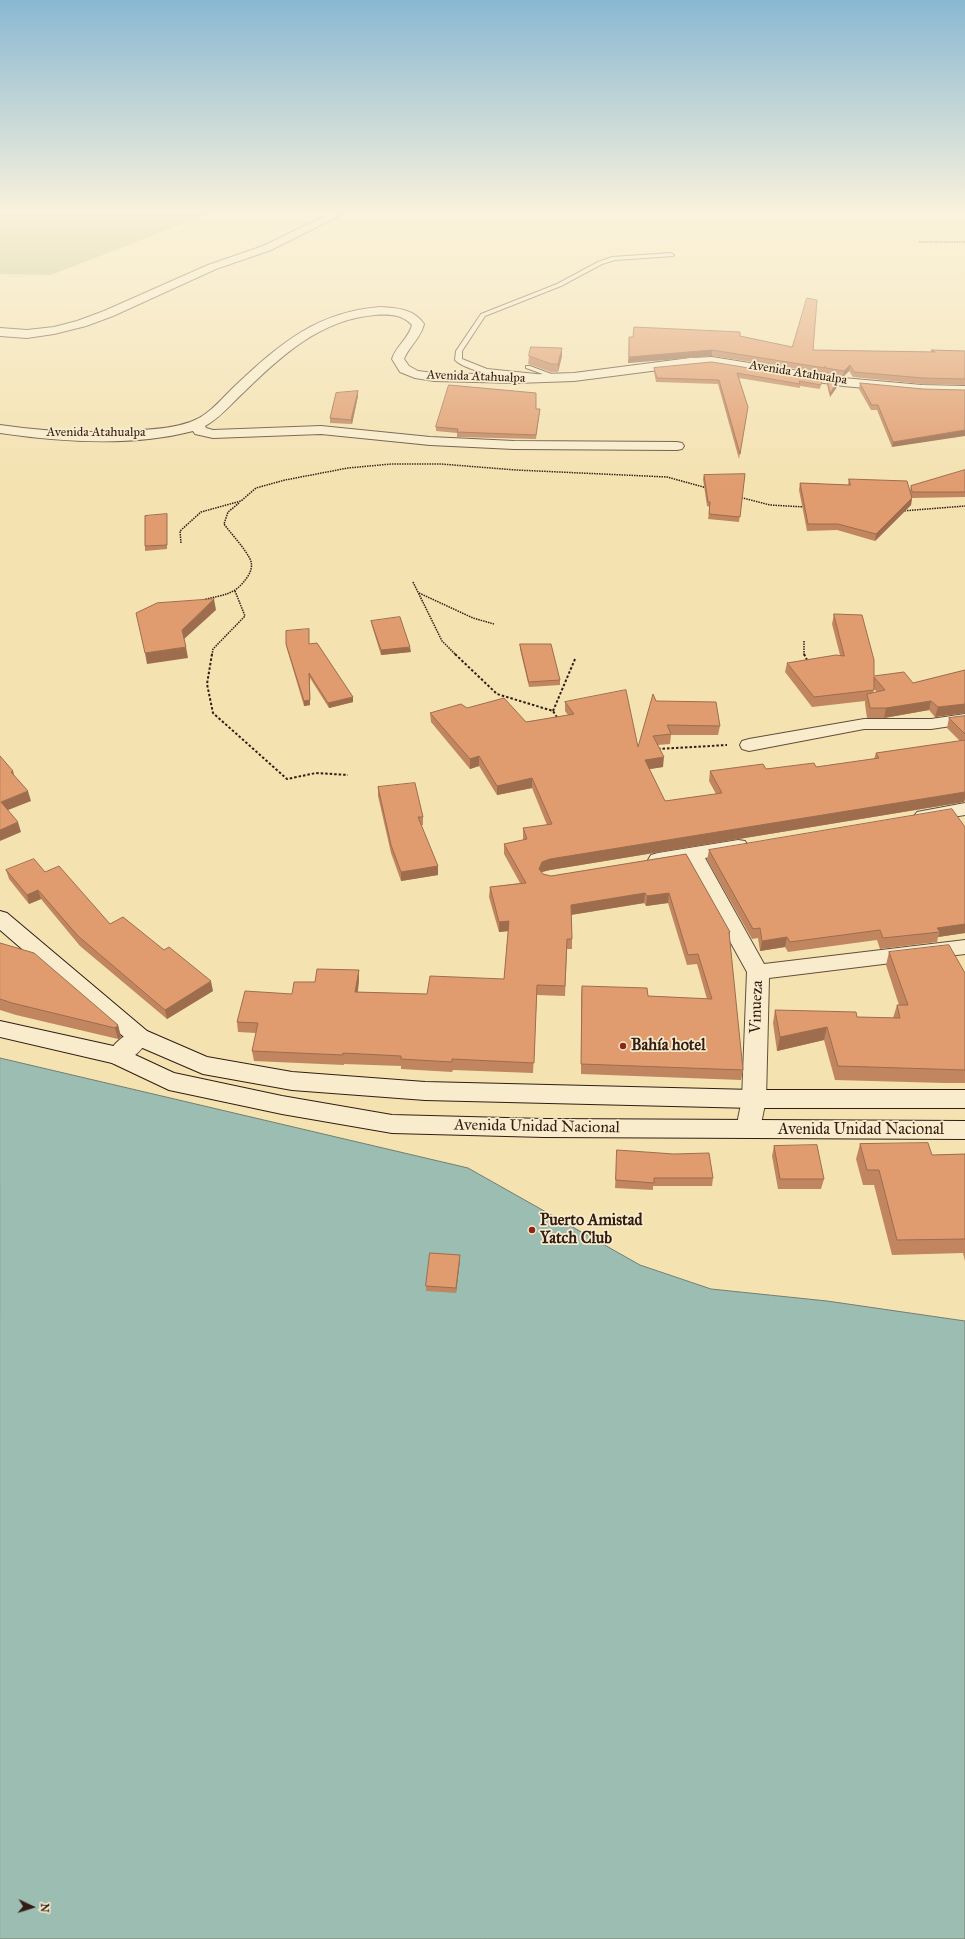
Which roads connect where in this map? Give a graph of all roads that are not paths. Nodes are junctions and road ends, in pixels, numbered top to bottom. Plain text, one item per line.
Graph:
1 (136, 301) edge
2 (514, 301) edge
3 (0, 332) edge
4 (528, 367) edge
5 (559, 378) junction
6 (965, 390) edge
7 (197, 424) junction
8 (0, 429) edge
9 (677, 446) dead end
10 (965, 719) edge
11 (749, 745) road end
12 (965, 809) edge
13 (903, 820) edge
14 (754, 844) edge
15 (692, 854) junction
16 (640, 863) edge
17 (0, 918) edge
18 (965, 947) edge
19 (758, 972) junction
20 (0, 1029) edge
21 (139, 1038) junction
22 (118, 1056) junction
23 (754, 1099) junction
24 (965, 1099) edge
25 (748, 1129) junction
26 (965, 1130) edge

1 - 3 street
2 - 5 lane
4 - 5 lane
5 - 6 street, Avenida Atahualpa
5 - 7 street, Avenida Atahualpa
7 - 8 street, Avenida Atahualpa
7 - 9 street
10 - 11 street
12 - 13 street
14 - 15 street
15 - 16 street
15 - 19 street, Vinueza
17 - 21 street
18 - 19 street
19 - 23 street, Vinueza
20 - 22 street, Avenida Unidad Nacional
21 - 22 street
21 - 23 street
22 - 25 street, Avenida Unidad Nacional
23 - 24 street
23 - 25 street, Vinueza
25 - 26 street, Avenida Unidad Nacional

